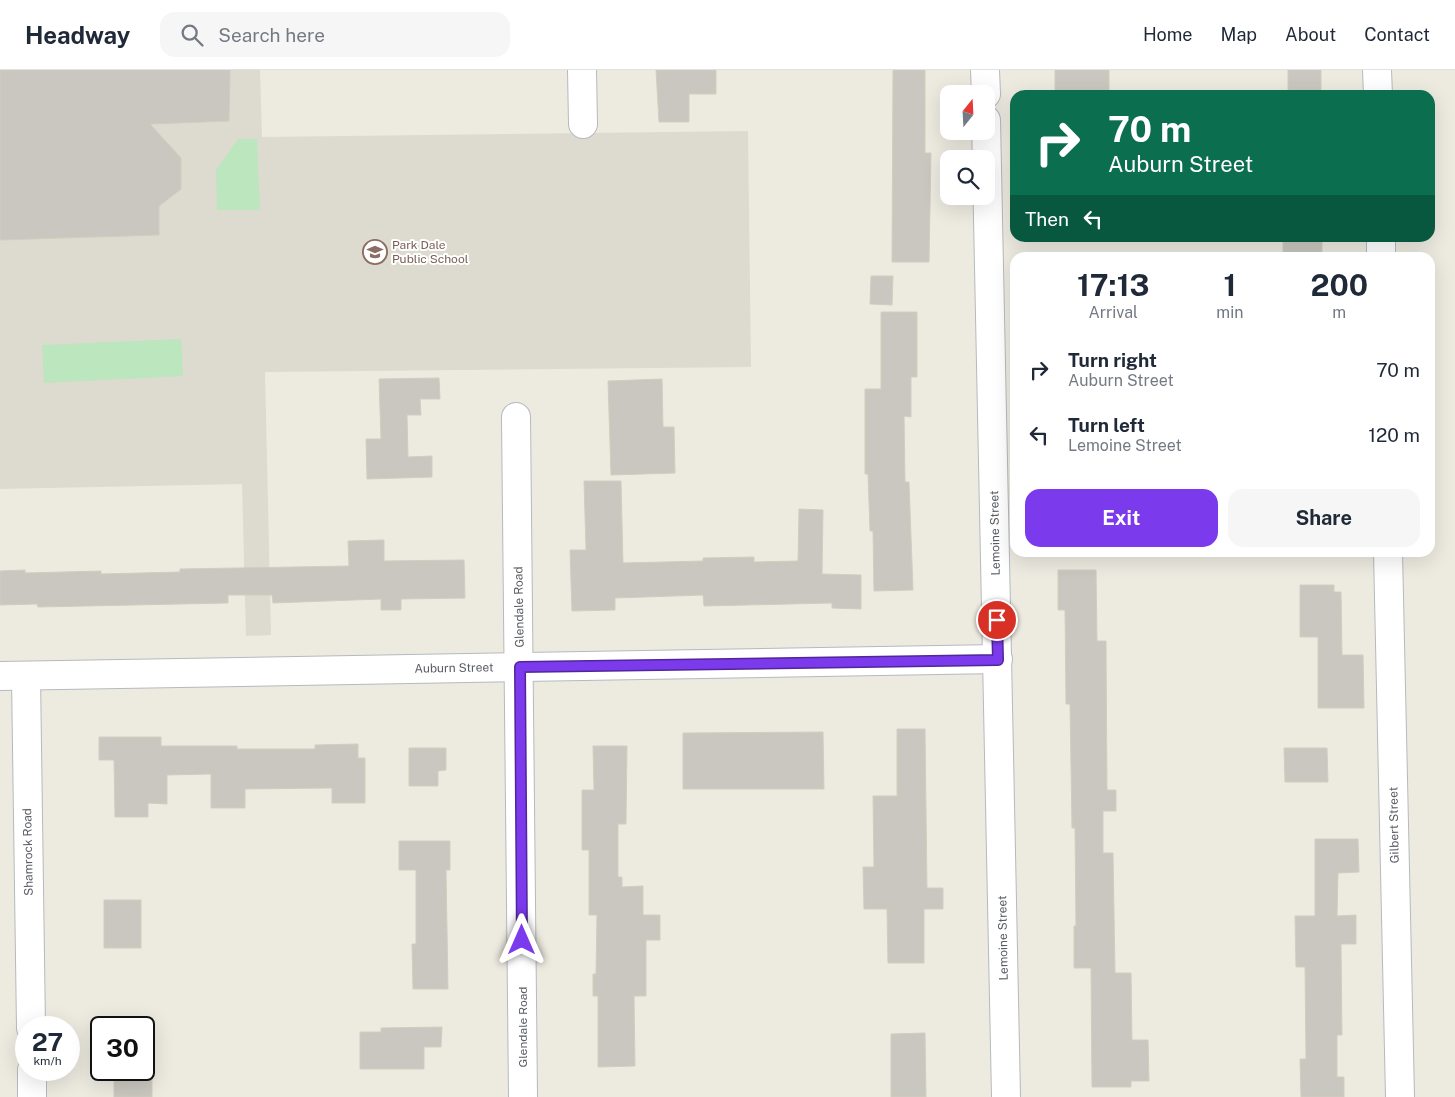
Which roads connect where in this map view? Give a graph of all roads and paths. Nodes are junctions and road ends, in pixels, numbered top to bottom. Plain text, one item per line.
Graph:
1 (582, 70) edge
2 (985, 70) edge
3 (1377, 70) edge
4 (986, 85) edge
5 (1378, 90) edge
6 (583, 124) dead end
7 (986, 140) edge
8 (516, 417) dead end
9 (1388, 557) edge
10 (998, 660) junction
11 (520, 667) junction
12 (13, 676) edge
13 (30, 1016) edge
14 (32, 1081) edge
15 (32, 1097) edge
16 (524, 1097) edge
17 (1006, 1097) edge
18 (1400, 1097) edge

1 - 6 street
2 - 4 street
3 - 5 street
7 - 10 street, Lemoine Street
8 - 11 street, Glendale Road
9 - 18 street, Gilbert Street
10 - 11 street, Auburn Street
10 - 17 street, Lemoine Street
11 - 12 street, Auburn Street
11 - 16 street, Glendale Road
12 - 13 street, Shamrock Road
14 - 15 street

